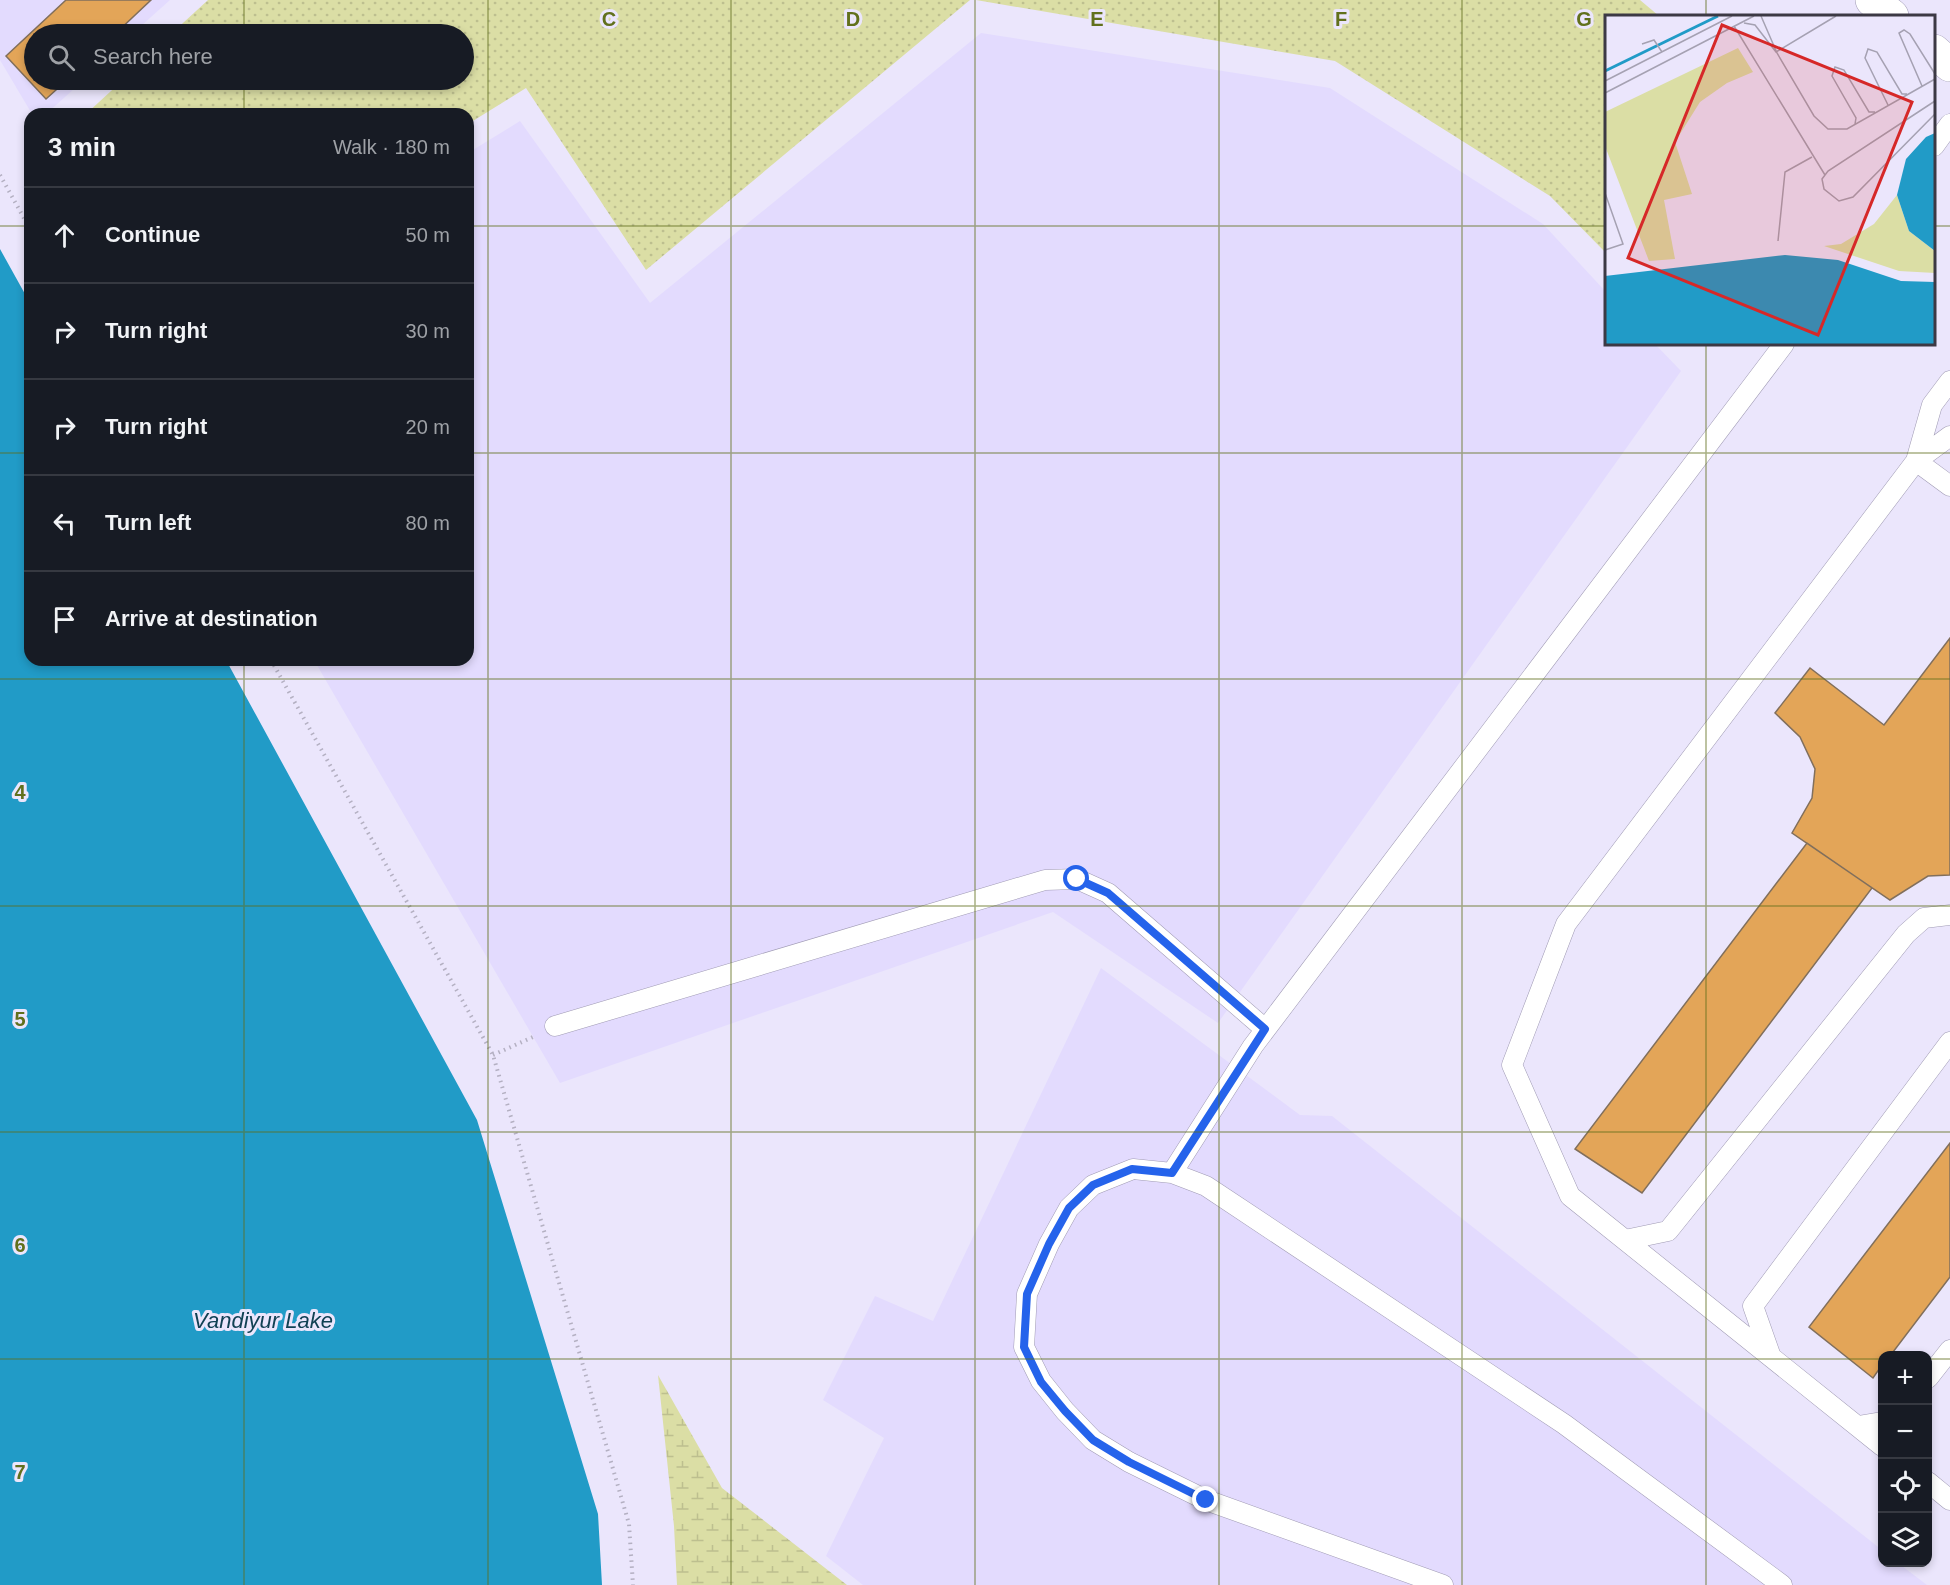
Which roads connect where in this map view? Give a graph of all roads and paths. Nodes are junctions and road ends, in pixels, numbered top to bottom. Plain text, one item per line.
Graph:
1 (1872, 0) edge
2 (1891, 15) edge
3 (1935, 52) edge
4 (1950, 65) edge
5 (1950, 124) edge
6 (1935, 145) edge
7 (0, 175) edge
8 (24, 218) edge
9 (1783, 345) edge
10 (1950, 381) edge
11 (1950, 436) edge
12 (1917, 461) junction
13 (1950, 486) edge
14 (274, 666) edge
15 (1950, 915) edge
16 (555, 1026) joint
17 (1265, 1029) junction
18 (1950, 1042) edge
19 (493, 1055) junction
20 (1172, 1173) junction
21 (1625, 1240) junction
22 (1950, 1350) edge
23 (1771, 1357) junction
24 (1932, 1373) edge
25 (1878, 1423) edge
26 (1858, 1426) junction
27 (1878, 1443) edge
28 (1932, 1485) edge
29 (1950, 1500) edge
30 (633, 1585) edge
31 (1443, 1585) edge
32 (1782, 1585) edge

1 - 2 main road
3 - 4 main road
5 - 6 lane
7 - 8 path
9 - 17 lane
10 - 12 lane
11 - 12 lane
12 - 13 lane
12 - 21 lane
14 - 19 path
15 - 21 lane
16 - 17 lane
16 - 19 path
17 - 20 lane
18 - 23 lane
19 - 30 path
20 - 31 lane
20 - 32 lane
21 - 23 lane
22 - 24 lane
23 - 26 lane
25 - 26 lane
26 - 27 lane
28 - 29 lane

